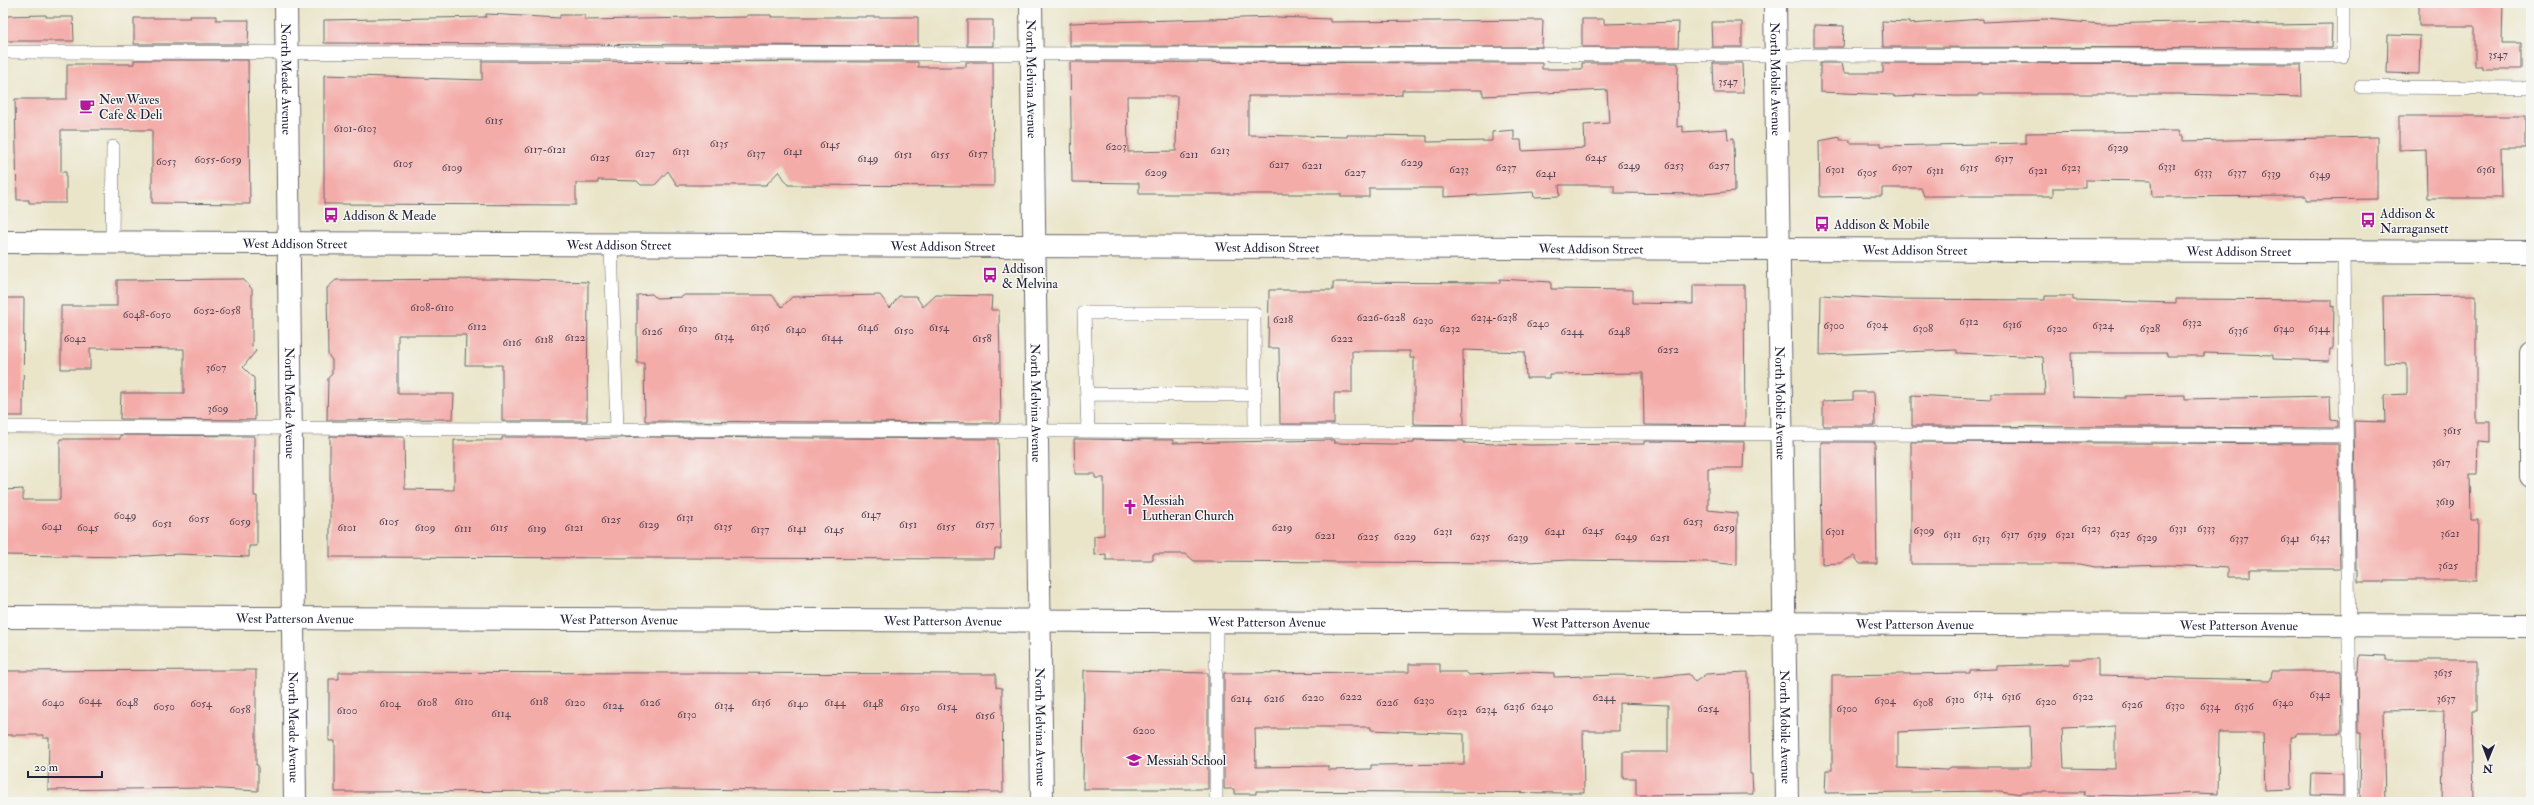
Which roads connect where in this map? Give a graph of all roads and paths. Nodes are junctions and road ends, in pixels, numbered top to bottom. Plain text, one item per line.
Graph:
1 (286, 3) edge
2 (1031, 3) edge
3 (1775, 3) edge
4 (2343, 3) edge
5 (3, 52) edge
6 (286, 52) junction
7 (1032, 54) junction
8 (1776, 55) junction
9 (2361, 87) dead end
10 (2531, 88) edge
11 (112, 147) dead end
12 (3, 242) edge
13 (112, 242) junction
14 (289, 243) junction
15 (612, 245) junction
16 (1035, 247) junction
17 (1779, 249) junction
18 (2344, 251) junction
19 (2531, 252) edge
20 (2531, 352) edge
21 (1086, 394) junction
22 (1255, 395) junction
23 (3, 427) edge
24 (291, 428) junction
25 (616, 429) junction
26 (1037, 431) junction
27 (1088, 431) junction
28 (1256, 432) junction
29 (1781, 434) junction
30 (2345, 436) junction
31 (2531, 476) edge
32 (3, 617) edge
33 (293, 618) junction
34 (1040, 621) junction
35 (1216, 622) junction
36 (1784, 623) junction
37 (2349, 625) junction
38 (2531, 626) edge
39 (295, 802) edge
40 (1042, 802) edge
41 (1216, 802) edge
42 (1787, 802) edge
43 (2351, 802) edge

1 - 6 street, North Meade Avenue
2 - 7 street, North Melvina Avenue
3 - 8 street, North Mobile Avenue
4 - 8 lane
5 - 6 lane
6 - 7 lane
6 - 14 street, North Meade Avenue
7 - 8 lane
7 - 16 street, North Melvina Avenue
8 - 17 street, North Mobile Avenue
9 - 10 lane
11 - 13 lane
12 - 13 street, West Addison Street
13 - 14 street, West Addison Street
14 - 15 street, West Addison Street
14 - 24 street, North Meade Avenue
15 - 16 street, West Addison Street
15 - 25 lane
16 - 17 street, West Addison Street
16 - 26 street, North Melvina Avenue
17 - 18 street, West Addison Street
17 - 29 street, North Mobile Avenue
18 - 19 street, West Addison Street
18 - 30 lane
20 - 31 street
21 - 22 lane
21 - 22 lane
21 - 27 lane
22 - 28 lane
23 - 24 lane
24 - 25 lane
24 - 33 street, North Meade Avenue
25 - 26 lane
26 - 27 lane
26 - 34 street, North Melvina Avenue
27 - 28 lane
28 - 29 lane
29 - 30 lane
29 - 36 street, North Mobile Avenue
30 - 37 lane
32 - 33 street, West Patterson Avenue
33 - 34 street, West Patterson Avenue
33 - 39 street, North Meade Avenue
34 - 35 street, West Patterson Avenue
34 - 40 street, North Melvina Avenue
35 - 36 street, West Patterson Avenue
35 - 41 lane
36 - 37 street, West Patterson Avenue
36 - 42 street, North Mobile Avenue
37 - 38 street, West Patterson Avenue
37 - 43 lane

